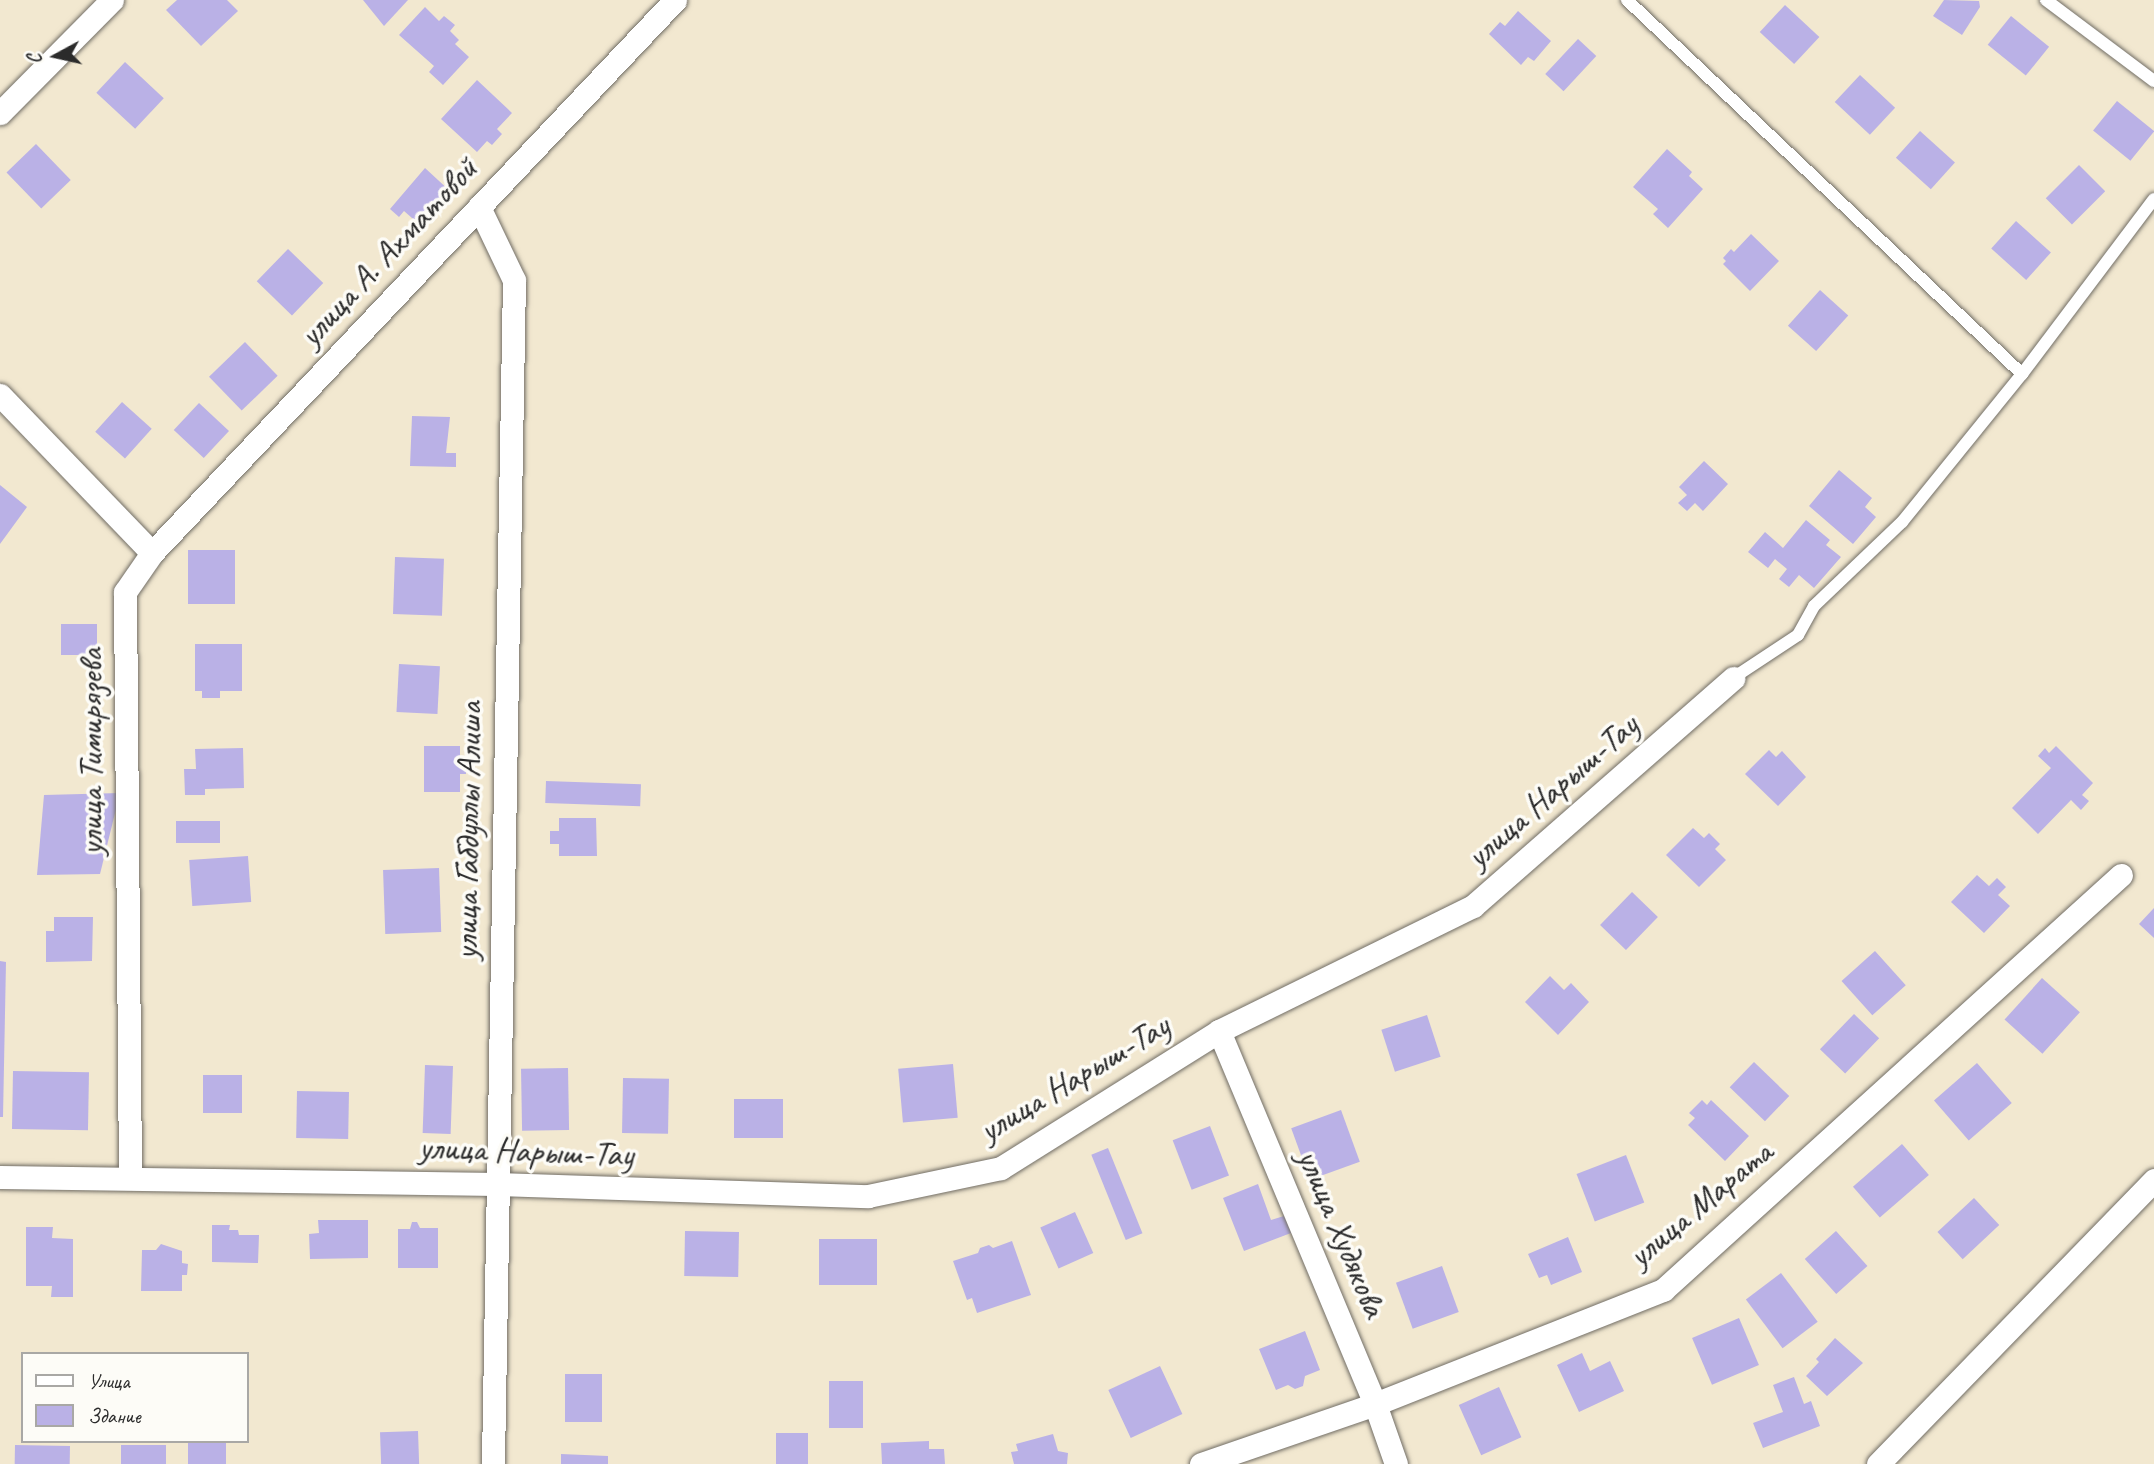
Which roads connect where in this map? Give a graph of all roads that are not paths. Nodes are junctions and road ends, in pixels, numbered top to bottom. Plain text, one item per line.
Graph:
1 (112, 0) edge
2 (675, 0) edge
3 (1627, 0) edge
4 (2046, 0) edge
5 (2154, 81) edge
6 (0, 113) edge
7 (2154, 199) edge
8 (479, 207) junction
9 (2022, 374) junction
10 (0, 395) edge
11 (152, 553) junction
12 (1733, 678) joint
13 (2121, 875) dead end
14 (1219, 1031) junction
15 (0, 1177) edge
16 (130, 1178) junction
17 (2154, 1180) edge
18 (497, 1184) junction
19 (1375, 1404) junction
20 (493, 1464) edge
21 (1201, 1464) edge
22 (1396, 1464) edge
23 (1878, 1464) edge

1 - 6 street
2 - 8 street, улица А. Ахматовой
3 - 9 lane
4 - 5 lane
7 - 9 lane
8 - 11 street, улица А. Ахматовой
8 - 18 street, улица Габдуллы Алиша
9 - 12 lane
10 - 11 street
11 - 16 street, улица Тимирязева
12 - 14 street, улица Нарыш-Тау
13 - 19 street, улица Марата
14 - 18 street, улица Нарыш-Тау
14 - 19 street, улица Худякова
15 - 16 street, улица Нарыш-Тау
16 - 18 street, улица Нарыш-Тау
17 - 23 street
18 - 20 street, улица Габдуллы Алиша
19 - 21 street, улица Марата
19 - 22 street, улица Худякова

